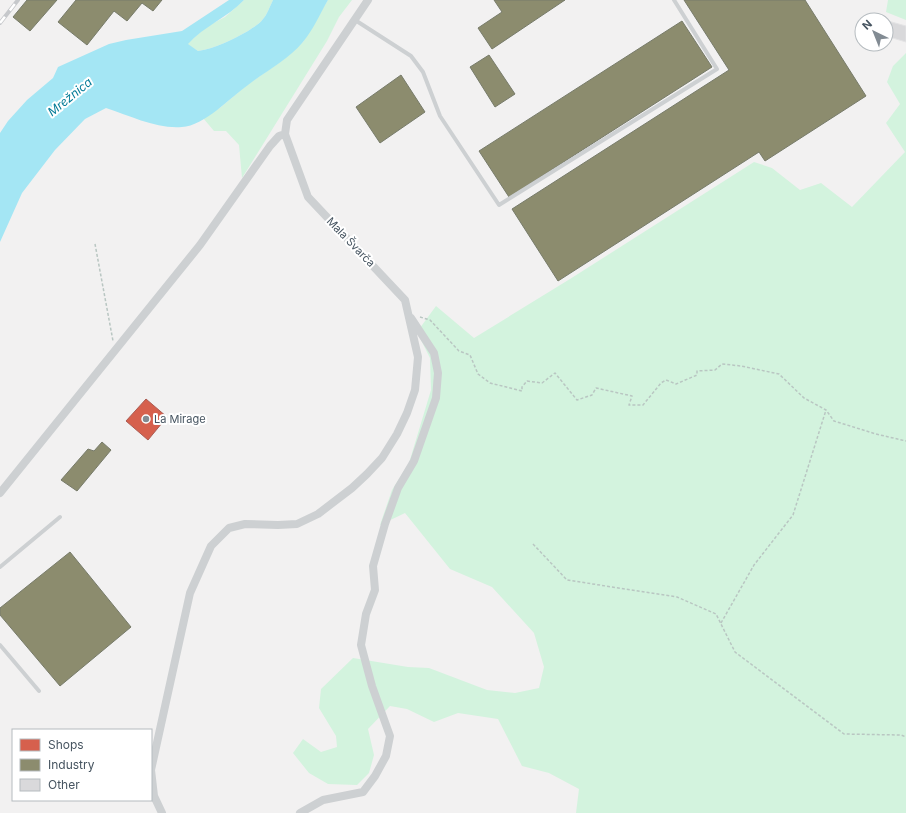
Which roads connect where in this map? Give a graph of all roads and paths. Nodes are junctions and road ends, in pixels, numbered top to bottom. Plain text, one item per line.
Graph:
1 (368, 0) edge
2 (674, 0) edge
3 (355, 20) junction
4 (285, 134) junction
5 (95, 244) dead end
6 (409, 314) junction
7 (115, 351) junction
8 (826, 410) junction
9 (906, 441) edge
10 (0, 493) edge
11 (60, 517) dead end
12 (533, 544) dead end
13 (0, 566) edge
14 (721, 624) junction
15 (0, 645) edge
16 (39, 691) dead end
17 (906, 737) edge
18 (152, 765) edge
19 (152, 779) edge
20 (162, 813) edge
21 (300, 813) edge

1 - 3 street
2 - 3 lane
3 - 4 street
4 - 6 street, Mala Švarča
4 - 7 street
5 - 7 path
6 - 8 path
6 - 18 street, Mala Švarča
6 - 21 street
7 - 10 street
8 - 9 path
8 - 14 path
11 - 13 lane
12 - 14 path
14 - 17 path
15 - 16 lane
19 - 20 street, Mala Švarča

